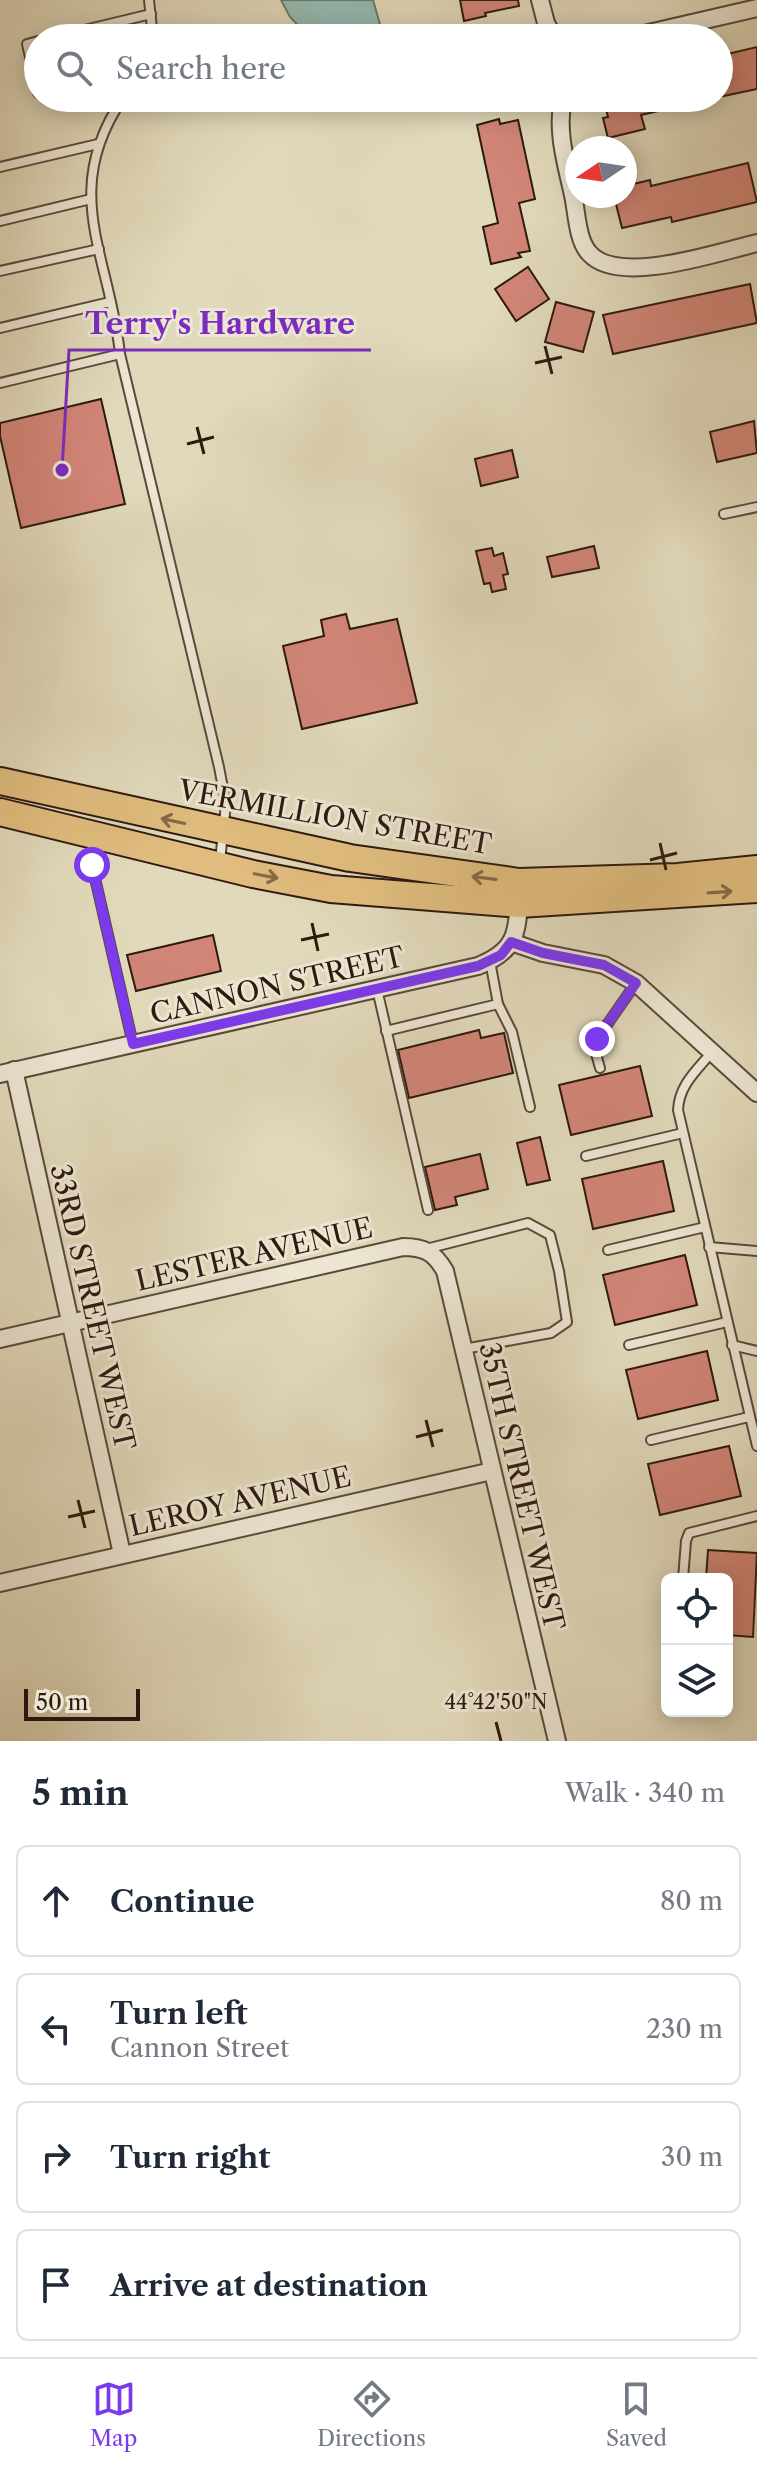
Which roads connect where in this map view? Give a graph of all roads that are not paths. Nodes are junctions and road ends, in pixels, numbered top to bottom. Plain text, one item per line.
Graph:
1 (149, 0) edge
2 (540, 0) edge
3 (757, 8) edge
4 (151, 14) junction
5 (109, 24) edge
6 (152, 24) edge
7 (547, 24) edge
8 (688, 24) edge
9 (115, 112) edge
10 (560, 112) edge
11 (98, 144) junction
12 (0, 167) edge
13 (91, 199) junction
14 (0, 221) edge
15 (757, 243) edge
16 (99, 249) junction
17 (0, 271) edge
18 (110, 302) junction
19 (0, 328) edge
20 (120, 354) junction
21 (0, 383) edge
22 (757, 507) edge
23 (724, 514) dead end
24 (0, 781) edge
25 (0, 812) edge
26 (224, 831) junction
27 (93, 836) junction
28 (220, 864) junction
29 (757, 869) edge
30 (757, 889) edge
31 (519, 893) junction
32 (511, 942) junction
33 (490, 961) junction
34 (636, 983) junction
35 (377, 989) junction
36 (498, 1004) junction
37 (386, 1031) junction
38 (133, 1044) junction
39 (712, 1052) junction
40 (600, 1068) dead end
41 (7, 1072) edge
42 (757, 1093) edge
43 (530, 1107) dead end
44 (683, 1133) junction
45 (586, 1156) dead end
46 (428, 1210) dead end
47 (705, 1227) junction
48 (709, 1247) junction
49 (426, 1249) junction
50 (608, 1250) dead end
51 (757, 1251) edge
52 (727, 1322) junction
53 (70, 1323) junction
54 (0, 1339) edge
55 (629, 1345) dead end
56 (732, 1345) junction
57 (463, 1350) junction
58 (757, 1351) edge
59 (749, 1417) junction
60 (651, 1440) dead end
61 (757, 1446) edge
62 (492, 1471) junction
63 (757, 1516) edge
64 (122, 1554) junction
65 (683, 1573) edge
66 (0, 1583) edge
67 (557, 1741) edge

1 - 4 lane
2 - 7 street
3 - 8 street
4 - 5 lane
4 - 6 lane
9 - 11 lane
10 - 15 street
11 - 12 lane
11 - 13 lane
13 - 14 lane
13 - 16 lane
16 - 17 lane
16 - 18 lane
18 - 19 lane
18 - 20 lane
20 - 21 lane
20 - 26 lane
22 - 23 lane
26 -> 24 highway, VERMILLION STREET
25 - 27 highway, VERMILLION STREET
26 - 28 lane
31 -> 26 highway, VERMILLION STREET
27 - 28 highway, VERMILLION STREET
27 - 38 lane
28 -> 31 highway, VERMILLION STREET
29 - 31 highway, VERMILLION STREET
31 -> 30 highway, VERMILLION STREET
31 - 32 street
32 - 33 street, CANNON STREET
32 - 34 street
33 - 35 street, CANNON STREET
33 - 36 lane
34 - 39 street
34 - 40 lane
35 - 37 lane
35 - 38 street, CANNON STREET
36 - 37 lane
36 - 43 lane
37 - 46 lane
38 - 41 street, CANNON STREET
39 - 42 street
39 - 44 lane
41 - 53 street, 33RD STREET WEST
44 - 45 lane
44 - 47 lane
47 - 48 lane
47 - 50 lane
48 - 51 lane
48 - 52 lane
49 - 53 street, LESTER AVENUE
49 - 57 street, 35TH STREET WEST
49 - 57 lane
52 - 55 lane
52 - 56 lane
53 - 54 street, LESTER AVENUE
53 - 64 street, 33RD STREET WEST
56 - 58 lane
56 - 59 lane
57 - 62 street, 35TH STREET WEST
59 - 60 lane
59 - 61 lane
62 - 64 street, LEROY AVENUE
62 - 67 street, 35TH STREET WEST
63 - 65 lane
64 - 66 street, LEROY AVENUE

